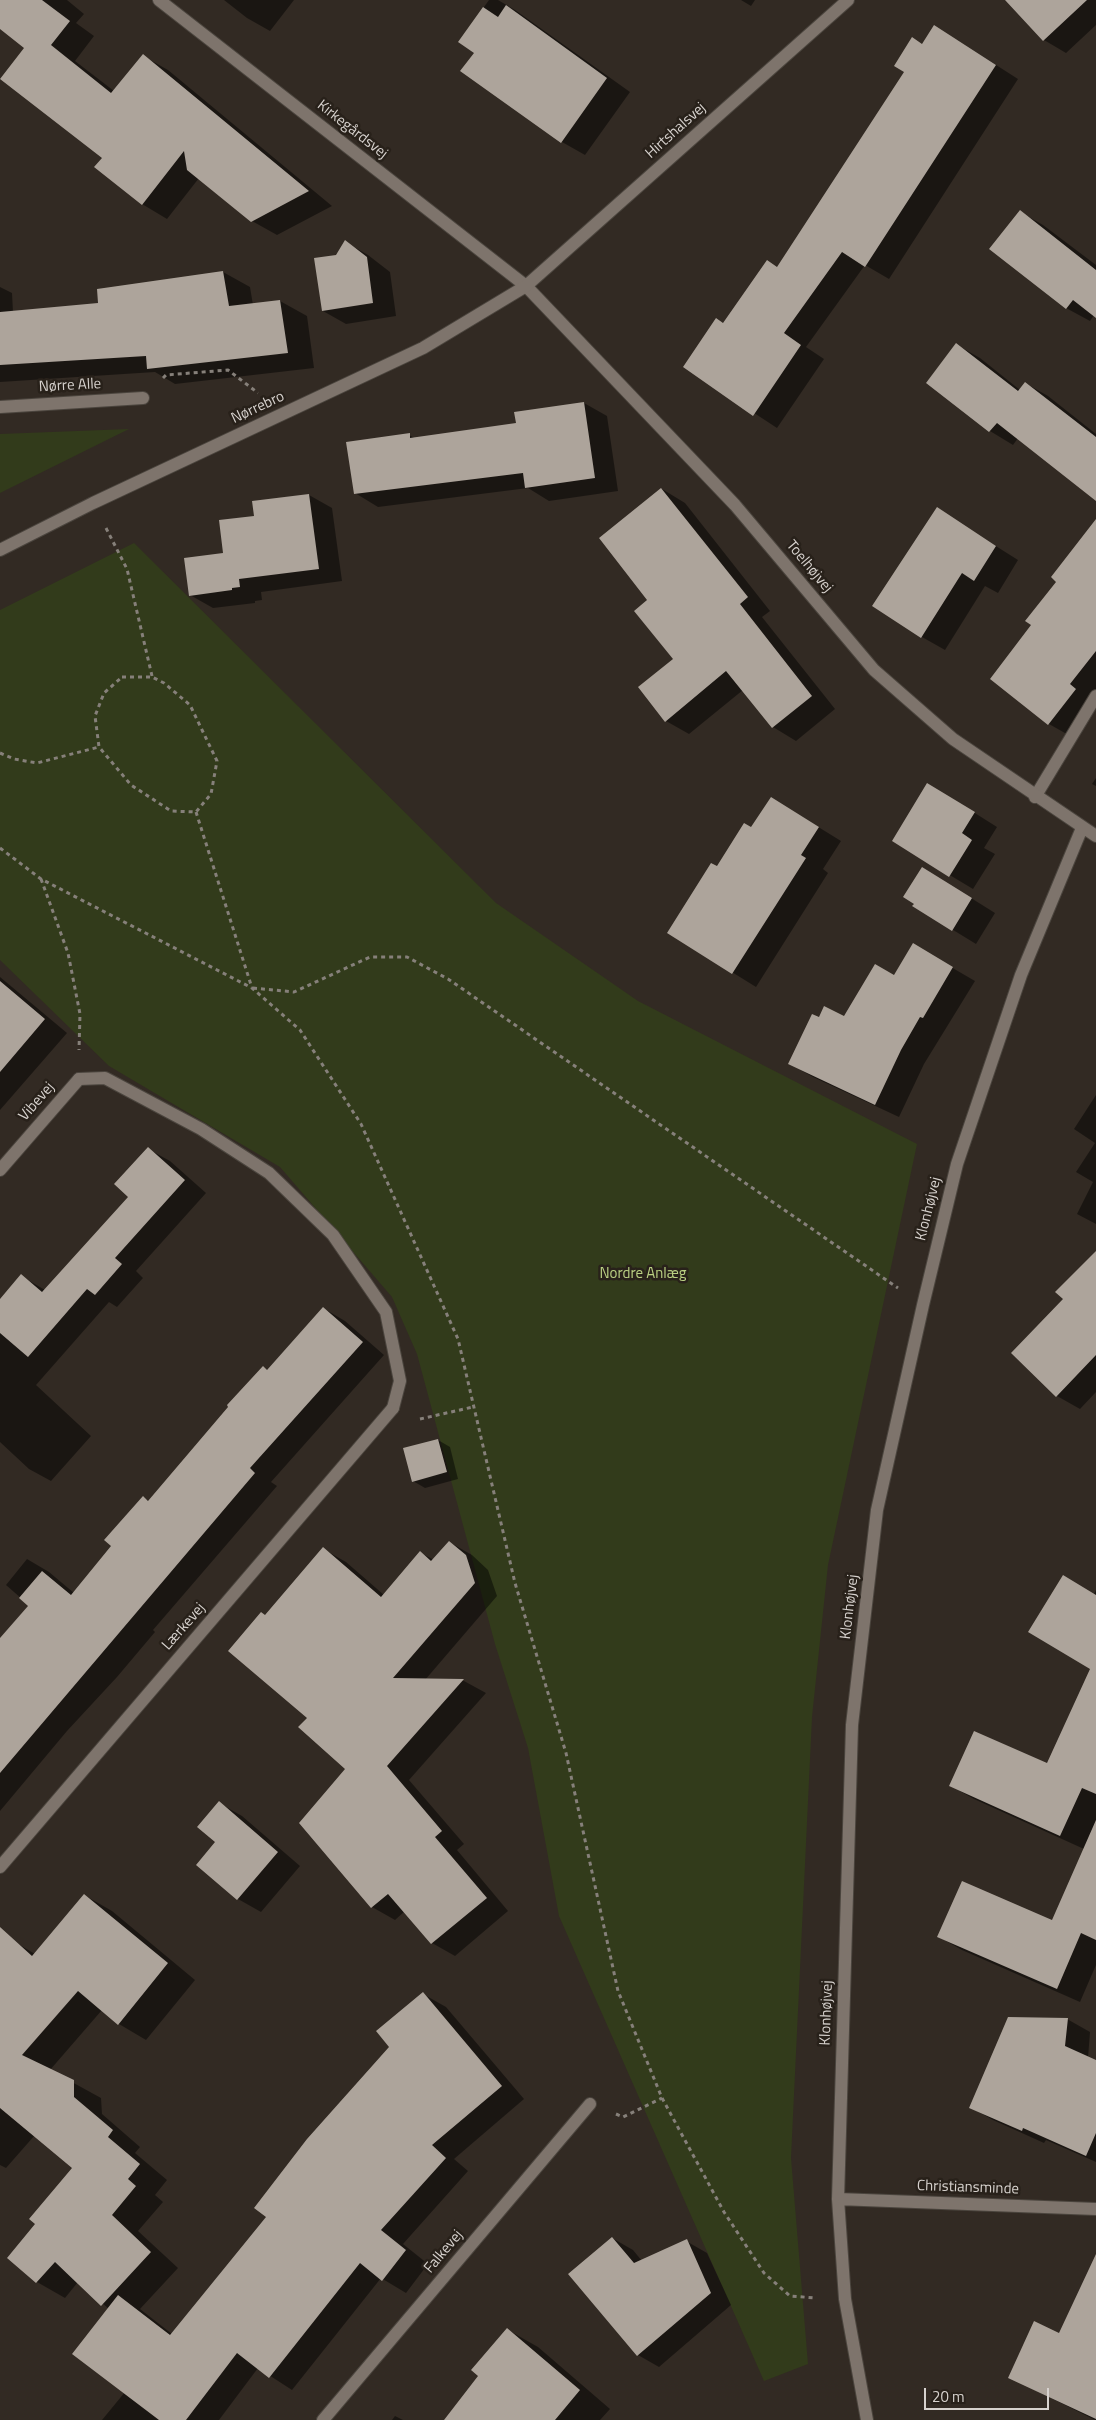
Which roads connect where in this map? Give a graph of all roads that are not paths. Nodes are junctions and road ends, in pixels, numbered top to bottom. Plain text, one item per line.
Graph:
1 (159, 0) edge
2 (848, 0) edge
3 (526, 286) junction
4 (142, 398) road end
5 (0, 407) edge
6 (0, 550) edge
7 (1096, 696) edge
8 (1036, 797) junction
9 (1082, 828) junction
10 (1096, 836) edge
11 (0, 1170) edge
12 (393, 1408) joint
13 (0, 1867) edge
14 (590, 2104) road end
15 (838, 2199) junction
16 (1096, 2210) edge
17 (323, 2420) edge
18 (867, 2420) edge

1 - 3 street, Kirkegårdsvej
2 - 3 street, Hirtshalsvej
3 - 6 street, Nørrebro
3 - 8 street, Toelhøjvej
4 - 5 street, Nørre Alle
7 - 8 street
8 - 9 street, Toelhøjvej
9 - 10 street, Toelhøjvej
9 - 15 street, Klonhøjvej
11 - 12 street, Vibevej
12 - 13 street, Lærkevej
14 - 17 street, Falkevej
15 - 16 street, Christiansminde
15 - 18 street, Klonhøjvej

